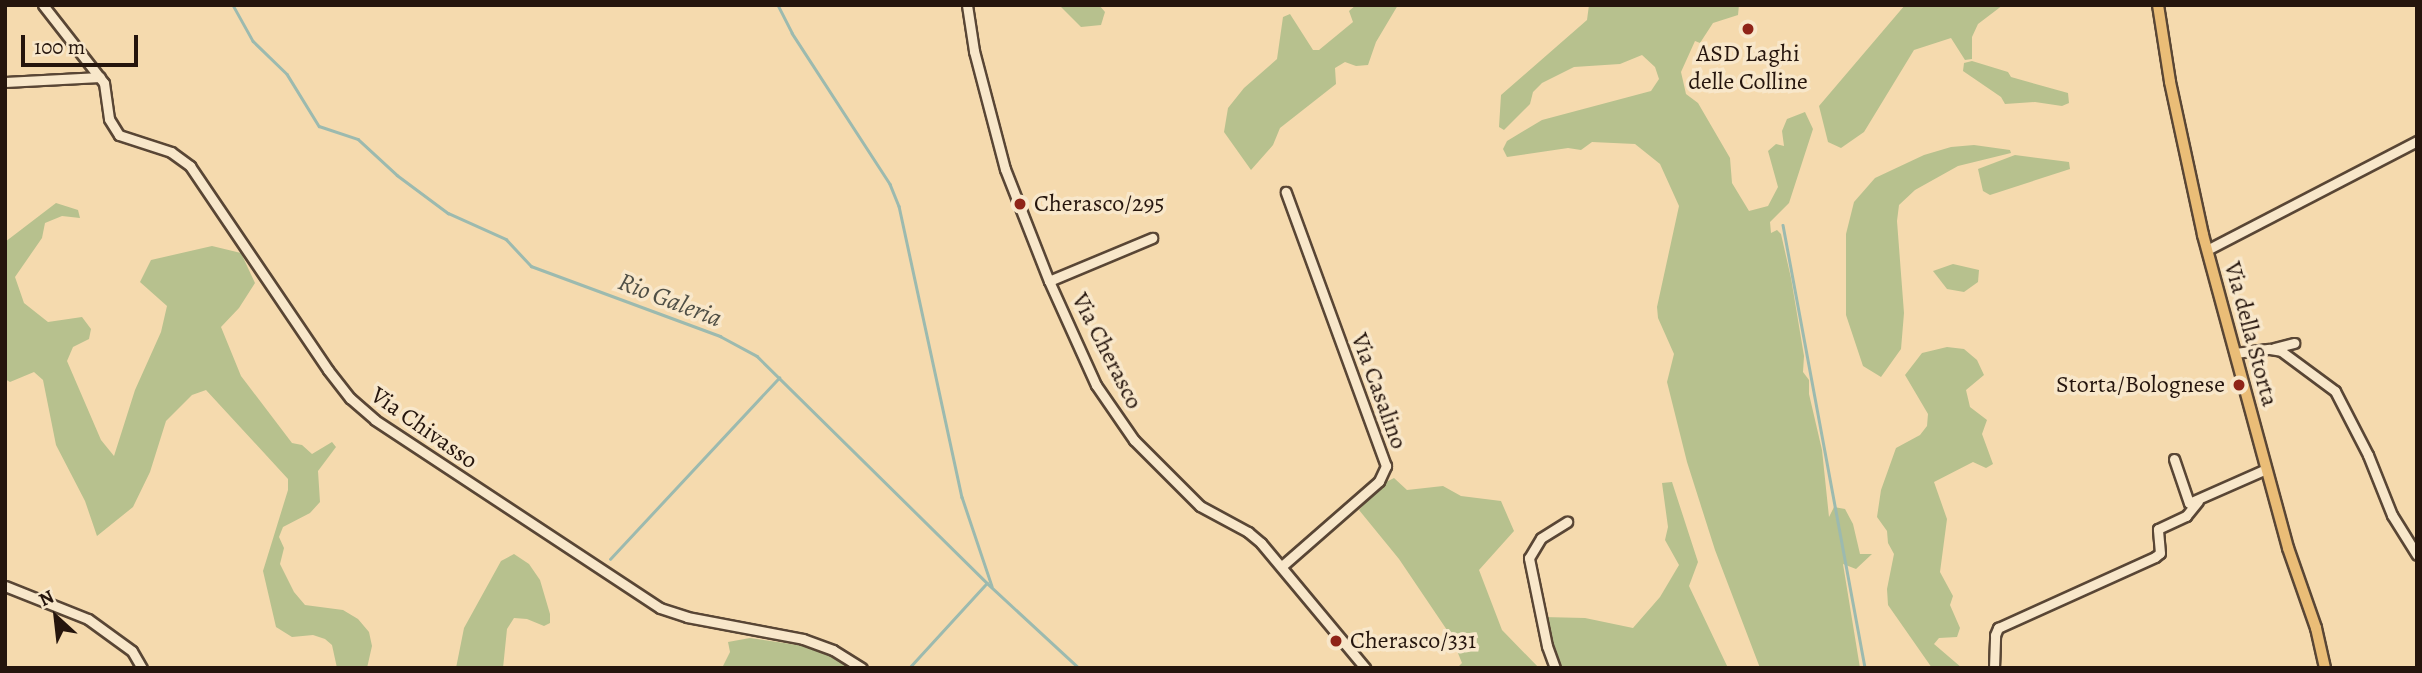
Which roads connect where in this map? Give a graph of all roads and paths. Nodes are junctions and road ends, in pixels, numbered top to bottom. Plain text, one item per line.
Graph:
1 (43, 5) edge
2 (967, 5) edge
3 (2158, 5) edge
4 (100, 76) junction
5 (5, 82) edge
6 (2417, 141) edge
7 (2327, 183) dead end
8 (1286, 192) dead end
9 (2294, 204) junction
10 (1152, 238) dead end
11 (2207, 250) junction
12 (1049, 281) junction
13 (2294, 343) dead end
14 (2266, 349) junction
15 (2235, 353) junction
16 (2175, 459) dead end
17 (2266, 469) junction
18 (2198, 501) junction
19 (1567, 522) dead end
20 (2417, 555) edge
21 (1282, 566) junction
22 (5, 586) edge
23 (142, 668) edge
24 (862, 668) edge
25 (1365, 668) edge
26 (1555, 668) edge
27 (1994, 668) edge
28 (2325, 668) edge

1 - 4 street, Via Chivasso
2 - 12 street, Via Cherasco
3 - 11 main road, Via della Storta
4 - 5 street
4 - 24 street, Via Chivasso
6 - 9 street
7 - 9 street
8 - 21 street, Via Casalino
9 - 11 street
10 - 12 street
11 - 15 main road, Via della Storta
12 - 21 street, Via Cherasco
13 - 14 street
14 - 15 street
14 - 20 street
15 - 17 main road, Via della Storta
16 - 18 street
17 - 18 street
17 - 28 main road, Via della Storta
18 - 27 street
19 - 26 street
21 - 25 street, Via Cherasco
22 - 23 street

